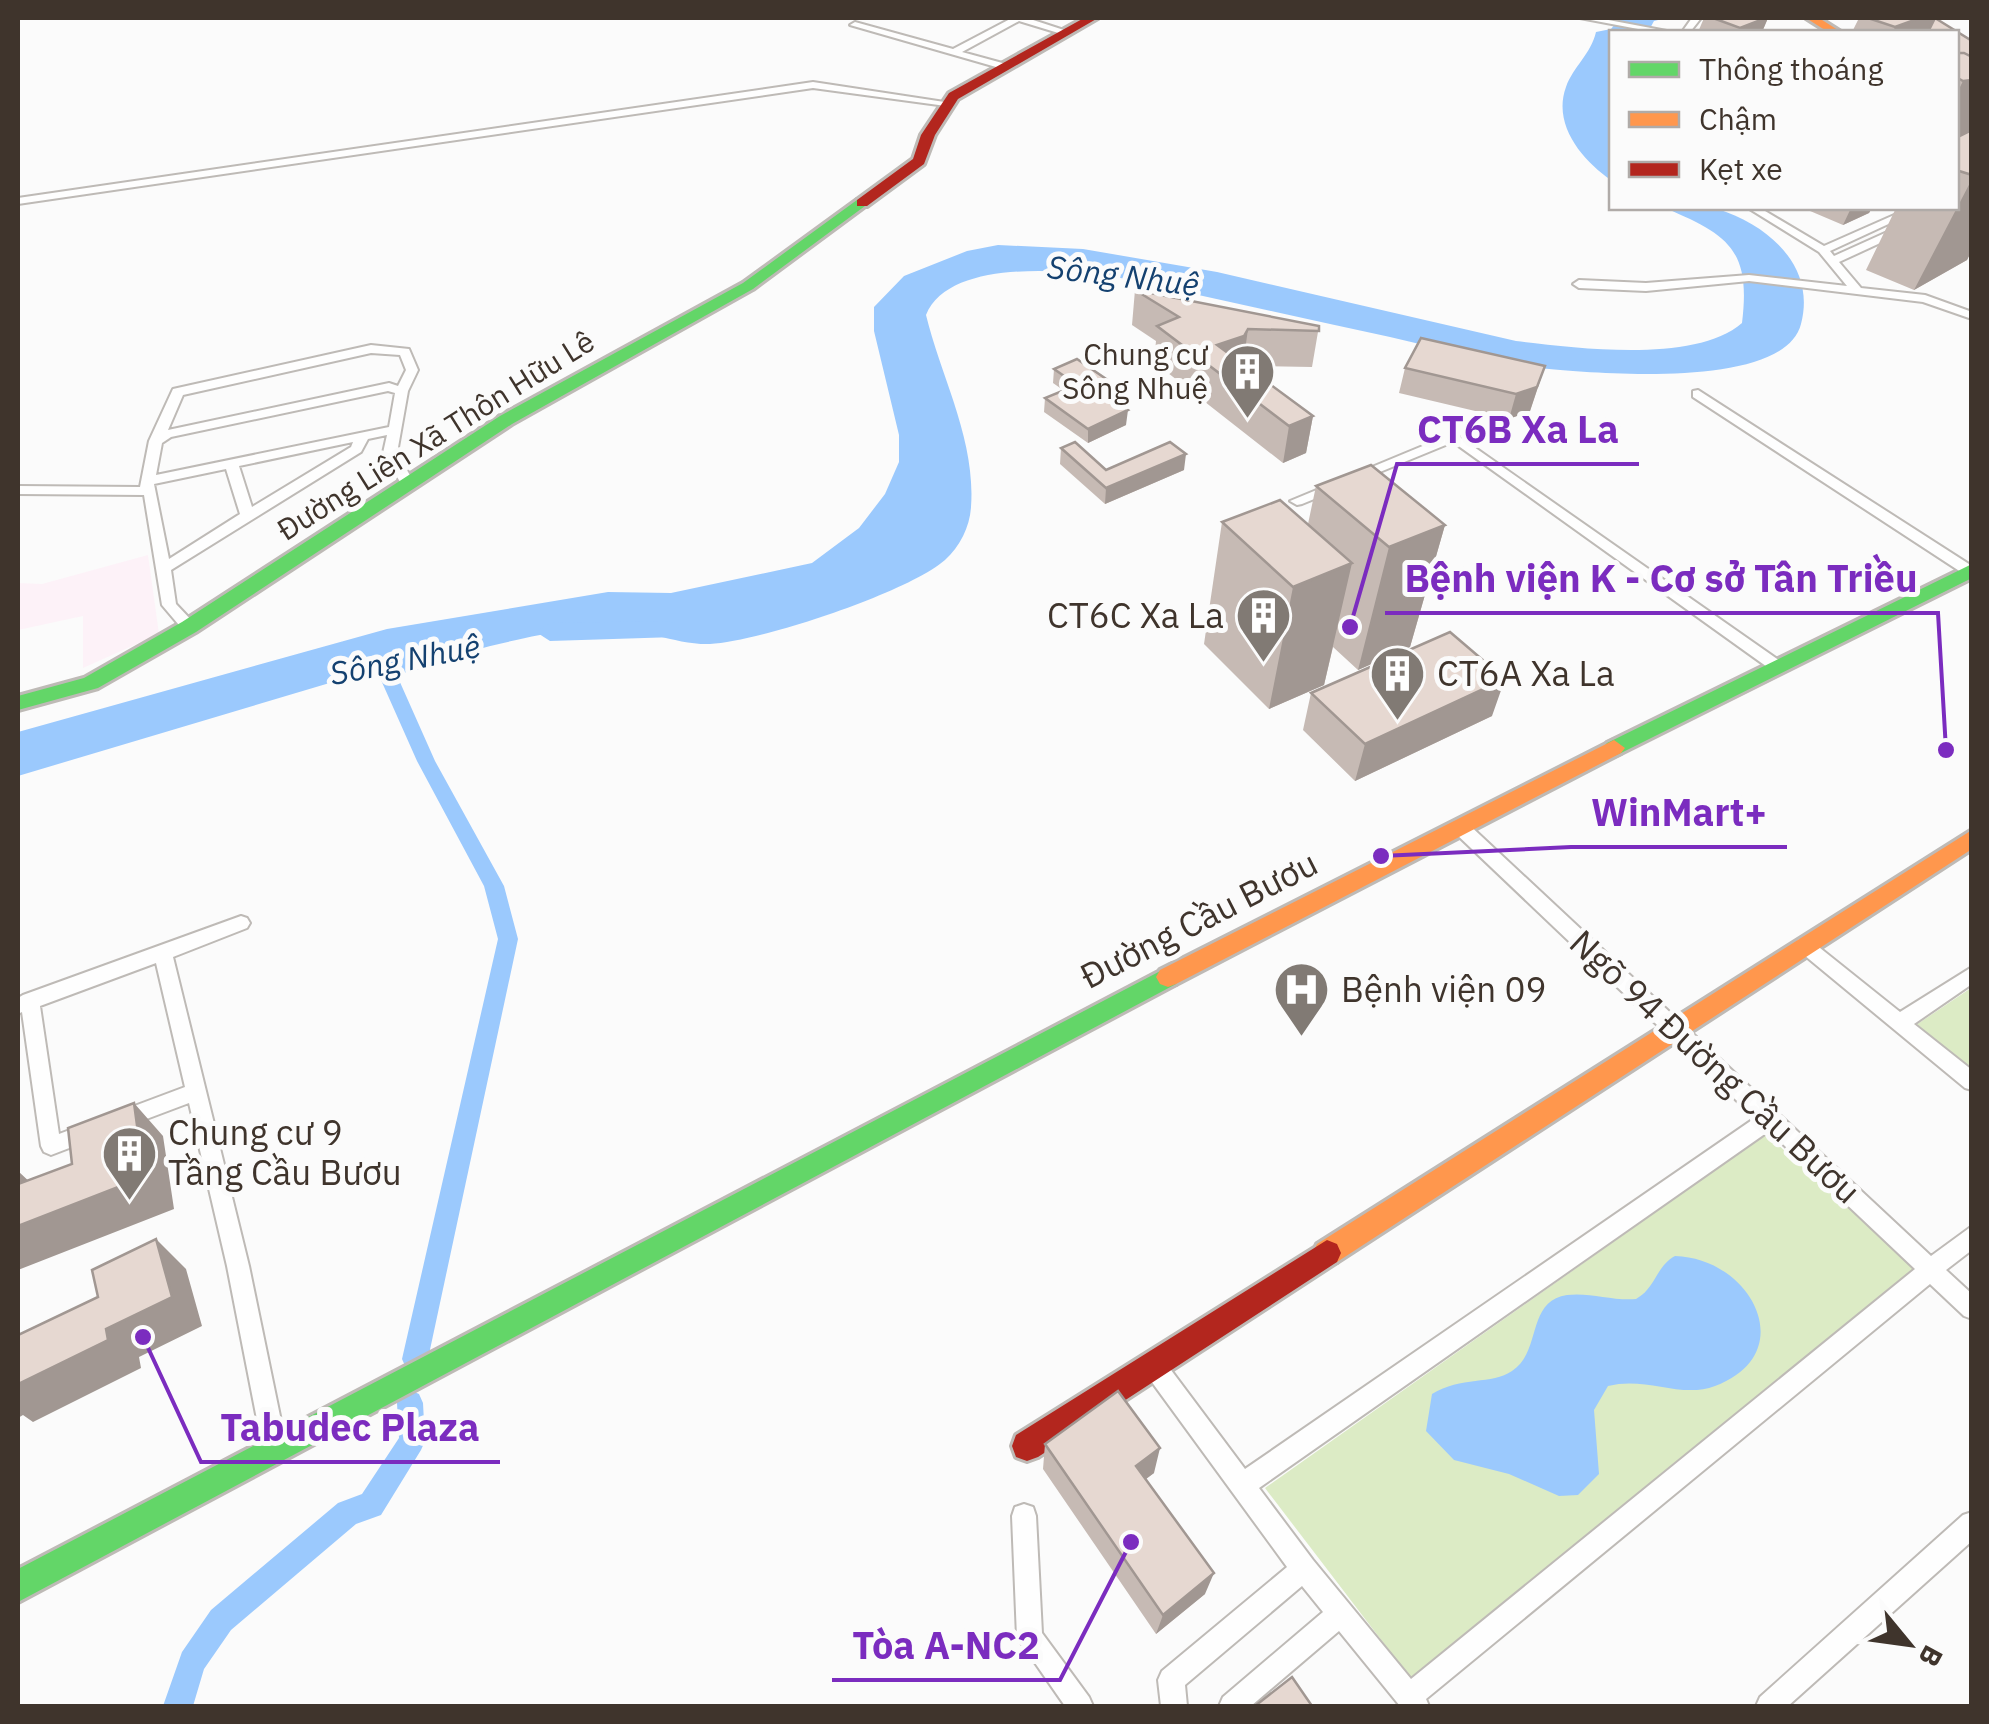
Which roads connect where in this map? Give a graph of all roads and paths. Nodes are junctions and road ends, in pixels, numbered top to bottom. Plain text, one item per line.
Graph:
1 (1018, 18) edge
2 (1092, 18) edge
3 (1585, 18) edge
4 (855, 25) dead end
5 (1655, 30) edge
6 (1065, 32) junction
7 (954, 53) junction
8 (1003, 66) junction
9 (946, 103) junction
10 (18, 201) edge
11 (1756, 210) edge
12 (1914, 210) edge
13 (1933, 214) dead end
14 (1828, 256) junction
15 (1579, 284) dead end
16 (1855, 288) junction
17 (1972, 316) edge
18 (402, 391) junction
19 (1698, 394) dead end
20 (391, 430) junction
21 (362, 437) junction
22 (156, 441) junction
23 (232, 466) junction
24 (408, 484) junction
25 (147, 486) junction
26 (18, 490) edge
27 (1297, 501) dead end
28 (248, 516) junction
29 (164, 568) junction
30 (1970, 570) edge
31 (189, 627) junction
32 (1775, 665) junction
33 (18, 703) edge
34 (1459, 826) junction
35 (1972, 838) edge
36 (240, 923) dead end
37 (1804, 946) junction
38 (163, 952) junction
39 (1972, 974) edge
40 (24, 1003) edge
41 (1900, 1024) junction
42 (1674, 1028) junction
43 (1972, 1082) edge
44 (194, 1092) junction
45 (1770, 1119) junction
46 (1972, 1236) edge
47 (1930, 1269) junction
48 (1972, 1309) edge
49 (1154, 1366) junction
50 (1027, 1446) dead end
51 (275, 1450) junction
52 (1242, 1486) junction
53 (1024, 1516) dead end
54 (1972, 1524) edge
55 (1304, 1569) junction
56 (18, 1586) edge
57 (1340, 1614) junction
58 (1413, 1702) edge
59 (1080, 1706) edge
60 (1174, 1706) edge
61 (1232, 1706) edge
62 (1769, 1706) edge

1 - 6 street
1 - 7 street
2 - 6 main road
3 - 5 street
4 - 7 street
6 - 8 main road
7 - 8 street
8 - 9 main road
9 - 10 street
9 - 24 main road, Đường Liên Xã Thôn Hữu Lê
11 - 14 street
12 - 14 street
13 - 14 street
14 - 16 street
15 - 16 street
16 - 17 street
18 - 20 street
18 - 22 street
18 - 22 street
19 - 30 street
20 - 21 street
20 - 24 street
21 - 23 street
21 - 28 street
22 - 25 street
23 - 25 street
23 - 28 street
24 - 31 main road, Đường Liên Xã Thôn Hữu Lê
25 - 26 street
25 - 29 street
27 - 32 street
28 - 29 street
29 - 31 street
30 - 32 main road, Đường Cầu Bươu
31 - 33 main road, Đường Liên Xã Thôn Hữu Lê
32 - 34 main road, Đường Cầu Bươu
34 - 42 street, Ngõ 94 Đường Cầu Bươu
34 - 51 main road, Đường Cầu Bươu
35 - 37 main road
36 - 38 street
37 - 41 street
37 - 42 main road
38 - 40 street
38 - 44 street
39 - 41 street
40 - 44 street
41 - 43 street
42 - 45 street, Ngõ 94 Đường Cầu Bươu
42 - 49 main road
44 - 51 street
45 - 47 street, Ngõ 94 Đường Cầu Bươu
45 - 52 street
46 - 47 street
47 - 48 street, Ngõ 94 Đường Cầu Bươu
47 - 58 street
49 - 50 main road
49 - 52 street
51 - 56 main road, Đường Cầu Bươu
52 - 55 street
53 - 59 street
54 - 62 street
55 - 57 street
55 - 60 street
57 - 58 street
57 - 61 street

